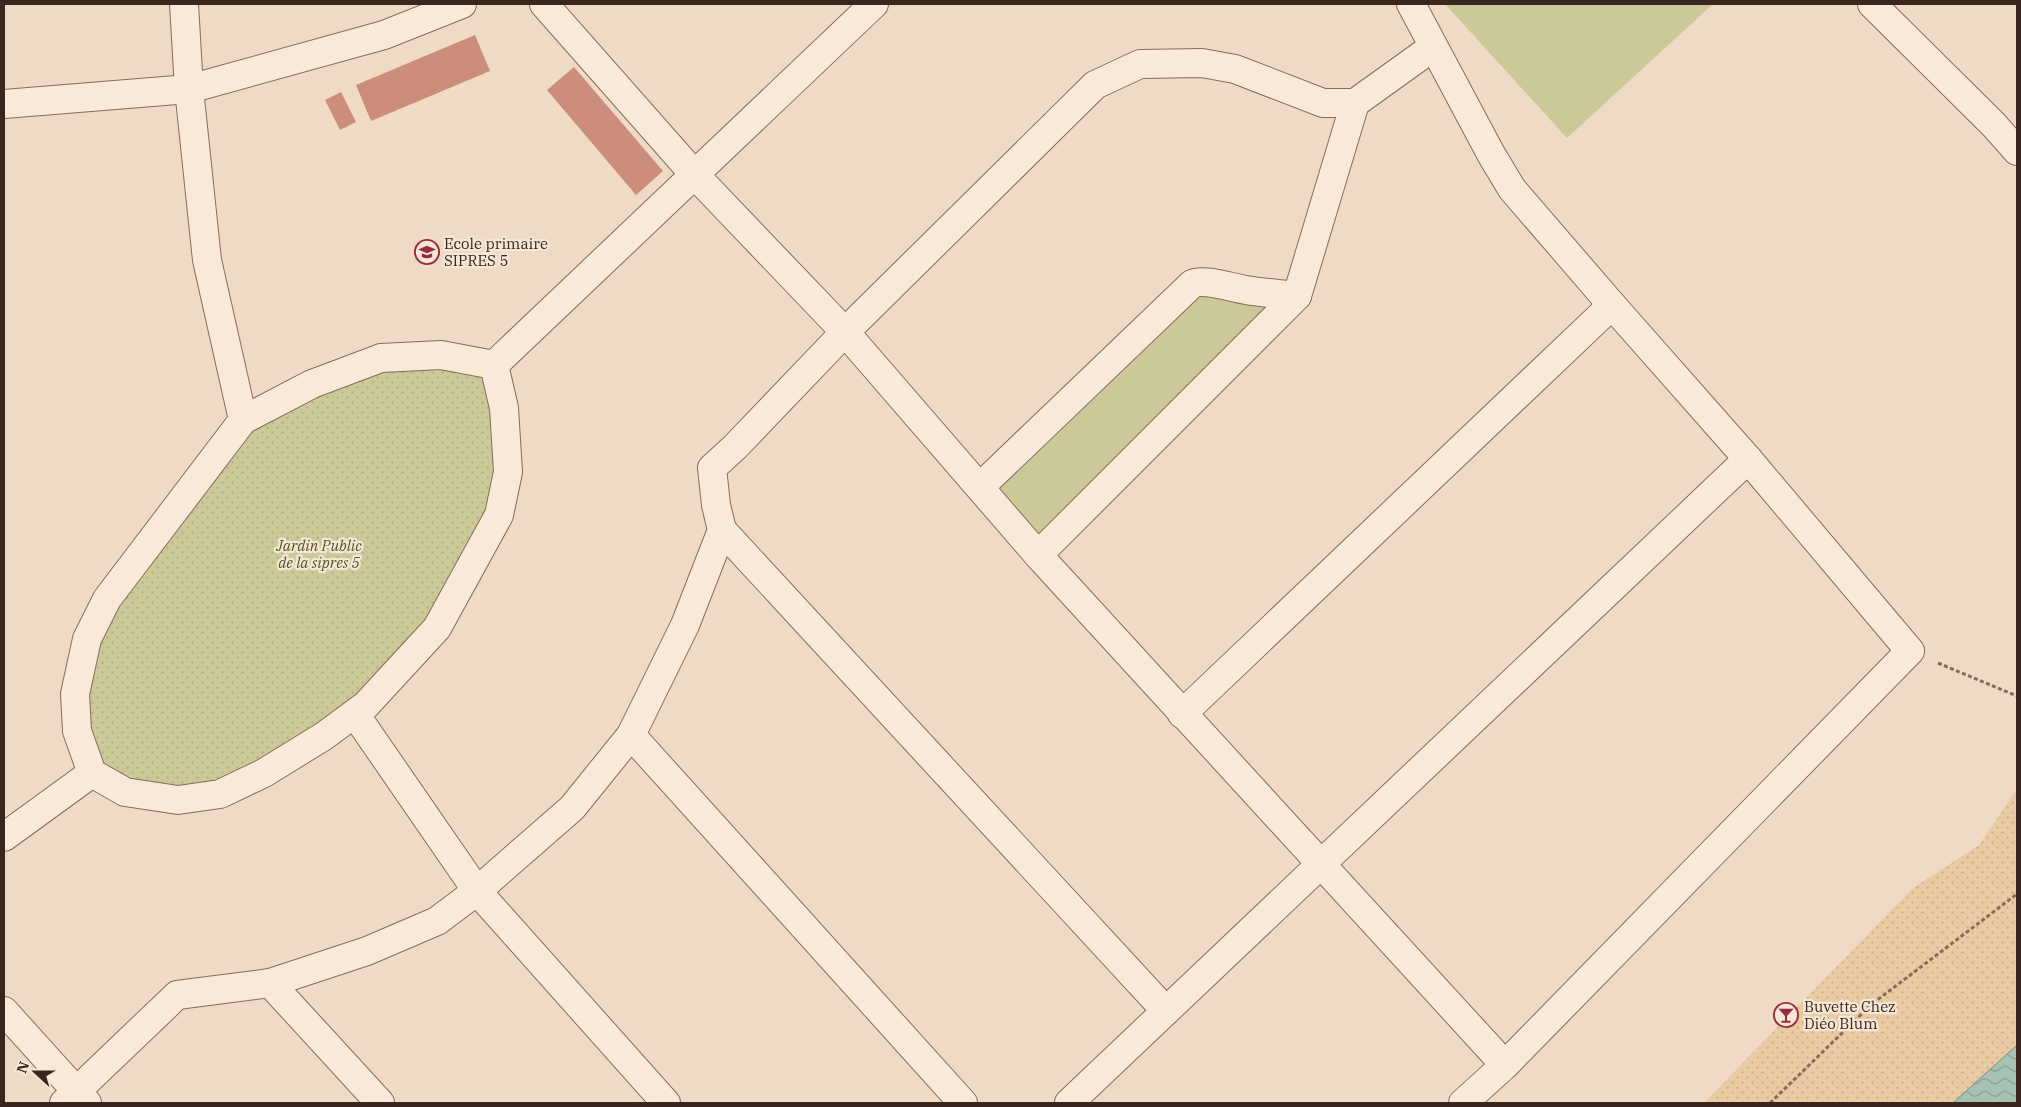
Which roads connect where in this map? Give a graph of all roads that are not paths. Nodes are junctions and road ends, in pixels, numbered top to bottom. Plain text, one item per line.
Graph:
1 (184, 4) edge
2 (462, 4) edge
3 (544, 4) edge
4 (874, 4) edge
5 (1411, 4) edge
6 (1872, 4) edge
7 (1433, 47) junction
8 (189, 89) junction
9 (1355, 103) junction
10 (4, 104) edge
11 (2017, 151) edge
12 (694, 174) junction
13 (1297, 296) junction
14 (1612, 305) junction
15 (845, 332) junction
16 (494, 365) junction
17 (243, 420) junction
18 (1748, 459) junction
19 (980, 487) junction
20 (722, 530) junction
21 (1038, 555) junction
22 (355, 714) junction
23 (1182, 714) junction
24 (631, 735) junction
25 (92, 773) junction
26 (4, 838) edge
27 (1322, 864) junction
28 (477, 891) junction
29 (270, 984) junction
30 (4, 1011) edge
31 (1166, 1011) junction
32 (1505, 1065) junction
33 (76, 1099) edge
34 (380, 1103) edge
35 (666, 1103) edge
36 (963, 1103) edge
37 (1069, 1103) edge
38 (1464, 1103) edge

1 - 8 street
2 - 8 street
3 - 12 street
4 - 12 street
5 - 7 street
6 - 11 street
7 - 9 street
7 - 14 street
8 - 10 street
8 - 17 street
9 - 13 street
9 - 15 street
12 - 15 street
12 - 16 street
13 - 19 street
13 - 21 street
14 - 18 street
14 - 23 street
15 - 19 street
15 - 20 street
16 - 17 street
16 - 22 street
17 - 25 street
18 - 27 street
18 - 32 street
19 - 21 street
20 - 24 street
20 - 31 street
21 - 23 street
22 - 25 street
22 - 28 street
23 - 27 street
24 - 28 street
24 - 36 street
25 - 26 street
27 - 31 street
27 - 32 street
28 - 29 street
28 - 35 street
29 - 33 street
29 - 34 street
30 - 33 street
31 - 37 street
32 - 38 street

